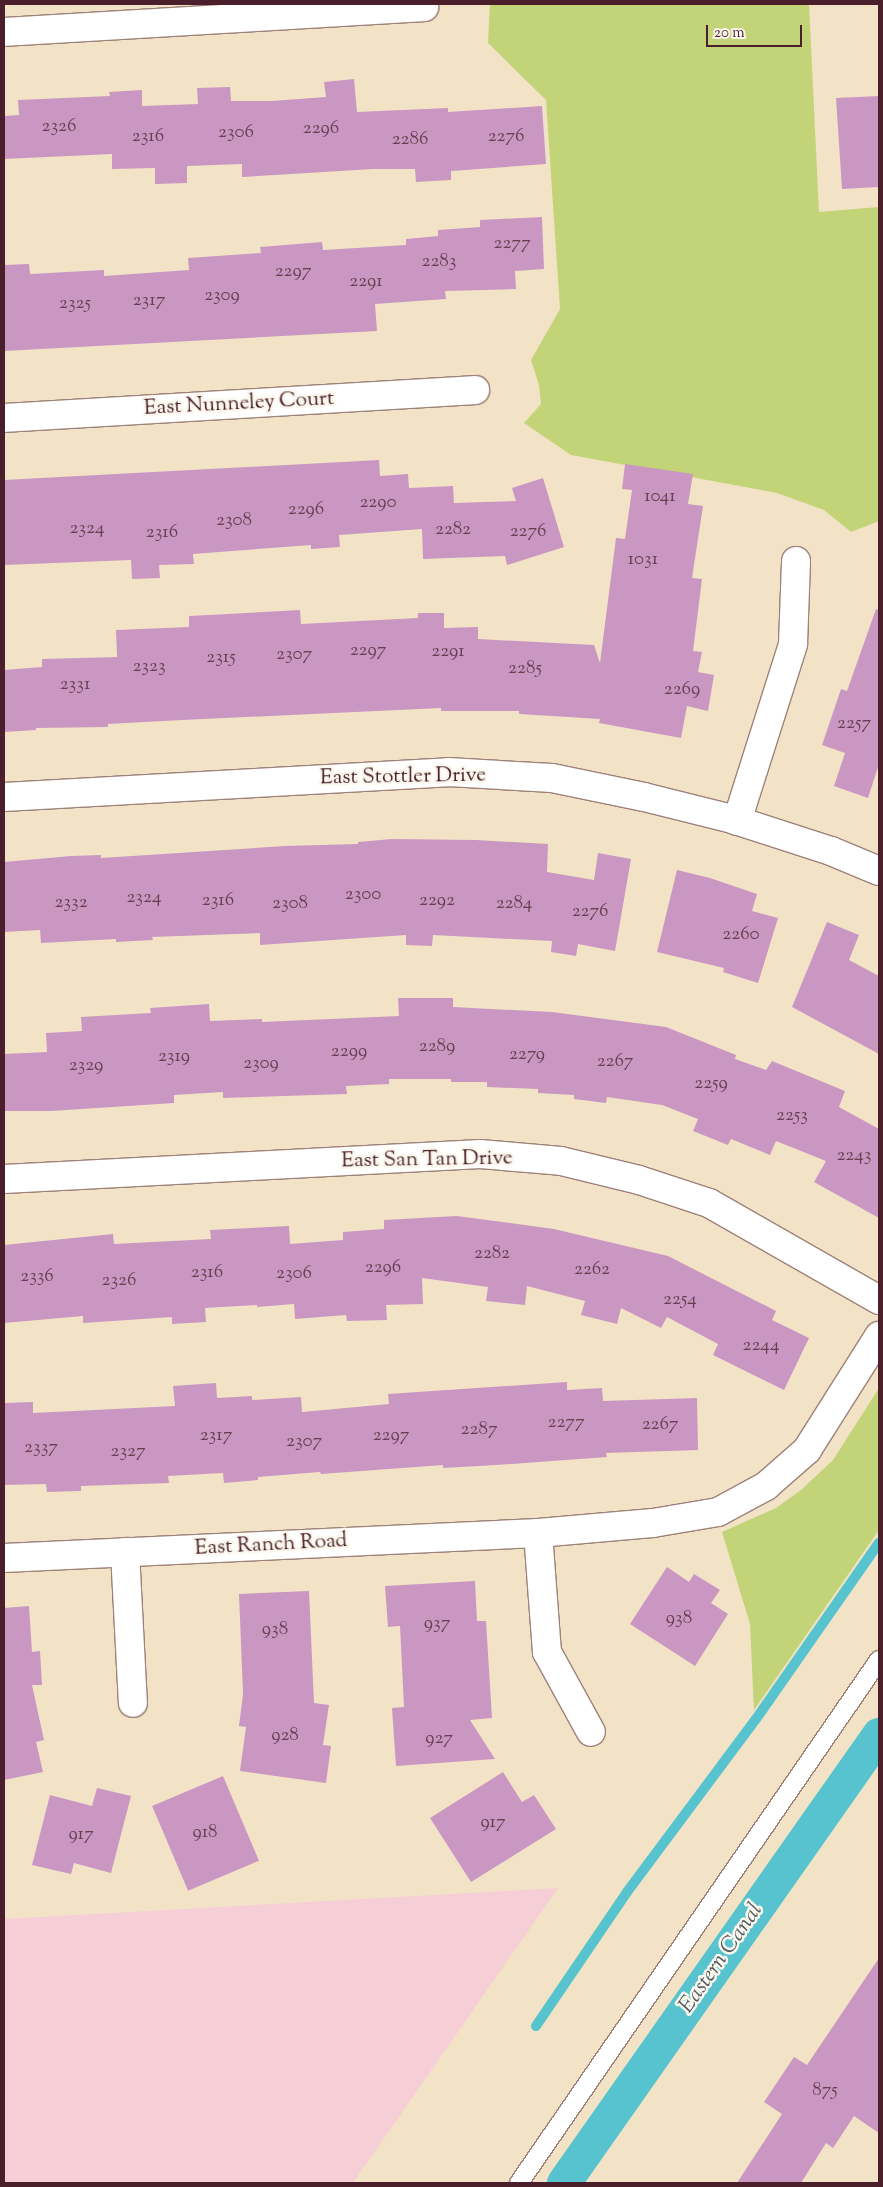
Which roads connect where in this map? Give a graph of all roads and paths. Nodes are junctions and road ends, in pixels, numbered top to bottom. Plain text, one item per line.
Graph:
1 (424, 7) dead end
2 (4, 32) edge
3 (475, 390) dead end
4 (4, 418) edge
5 (796, 561) dead end
6 (4, 797) edge
7 (738, 822) junction
8 (879, 871) edge
9 (4, 1179) edge
10 (879, 1300) edge
11 (879, 1336) edge
12 (538, 1533) junction
13 (125, 1552) junction
14 (4, 1558) edge
15 (879, 1660) edge
16 (133, 1703) dead end
17 (591, 1732) dead end
18 (519, 2183) edge

1 - 2 street
3 - 4 street, East Nunneley Court
5 - 7 street
6 - 7 street, East Stottler Drive
7 - 8 street, East Stottler Drive
9 - 10 street, East San Tan Drive
11 - 12 street, East Ranch Road
12 - 13 street, East Ranch Road
12 - 17 street
13 - 14 street, East Ranch Road
13 - 16 street
15 - 18 lane

